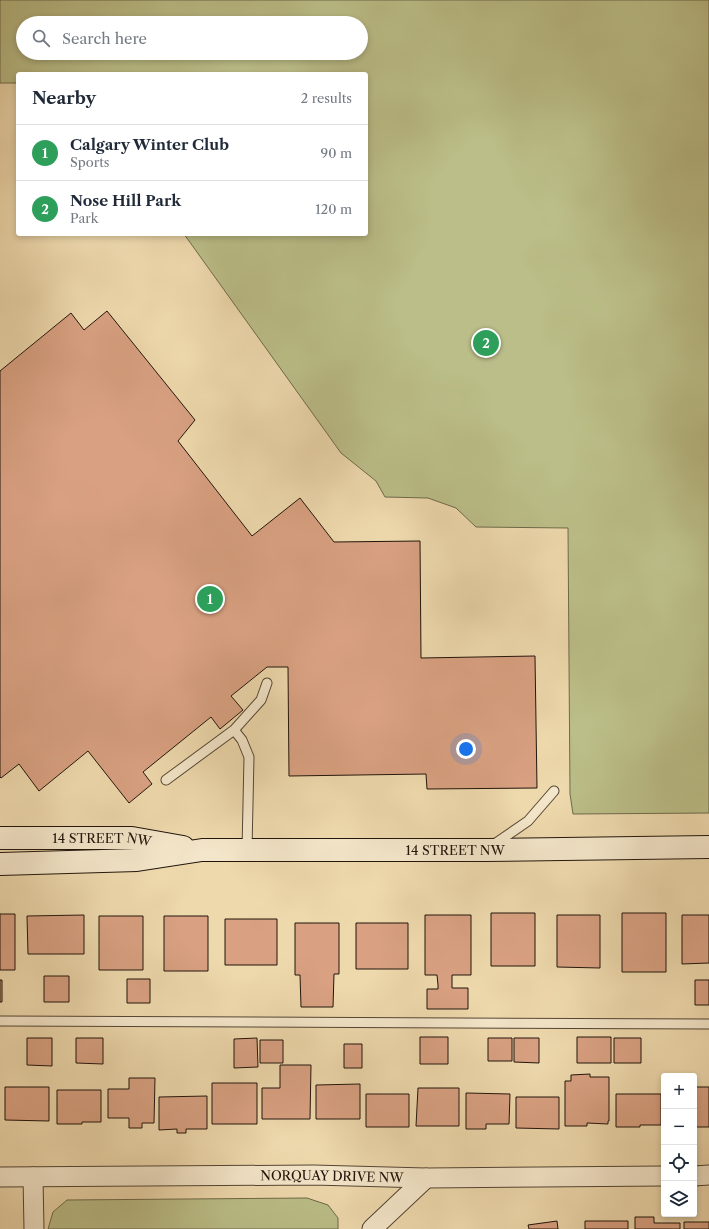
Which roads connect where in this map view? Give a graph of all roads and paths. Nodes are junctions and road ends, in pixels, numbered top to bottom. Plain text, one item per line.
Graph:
1 (267, 683) dead end
2 (234, 730) junction
3 (166, 780) dead end
4 (554, 790) dead end
5 (0, 838) edge
6 (709, 847) edge
7 (202, 850) junction
8 (247, 850) junction
9 (486, 850) junction
10 (0, 864) edge
11 (0, 1021) edge
12 (709, 1024) edge
13 (709, 1175) edge
14 (661, 1176) edge
15 (697, 1176) edge
16 (0, 1177) edge
17 (33, 1177) junction
18 (426, 1178) junction
19 (34, 1229) edge
20 (372, 1229) edge

1 - 2 lane
2 - 3 lane
2 - 8 lane
4 - 9 lane
5 - 7 main road, 14 STREET NW
6 - 9 main road, 14 STREET NW
7 - 8 main road, 14 STREET NW
7 - 10 main road, 14 STREET NW
8 - 9 main road, 14 STREET NW
11 - 12 lane
13 - 15 street
14 - 18 street, NORQUAY DRIVE NW
16 - 17 street, NORQUAY DRIVE NW
17 - 18 street, NORQUAY DRIVE NW
17 - 19 street
18 - 20 street

